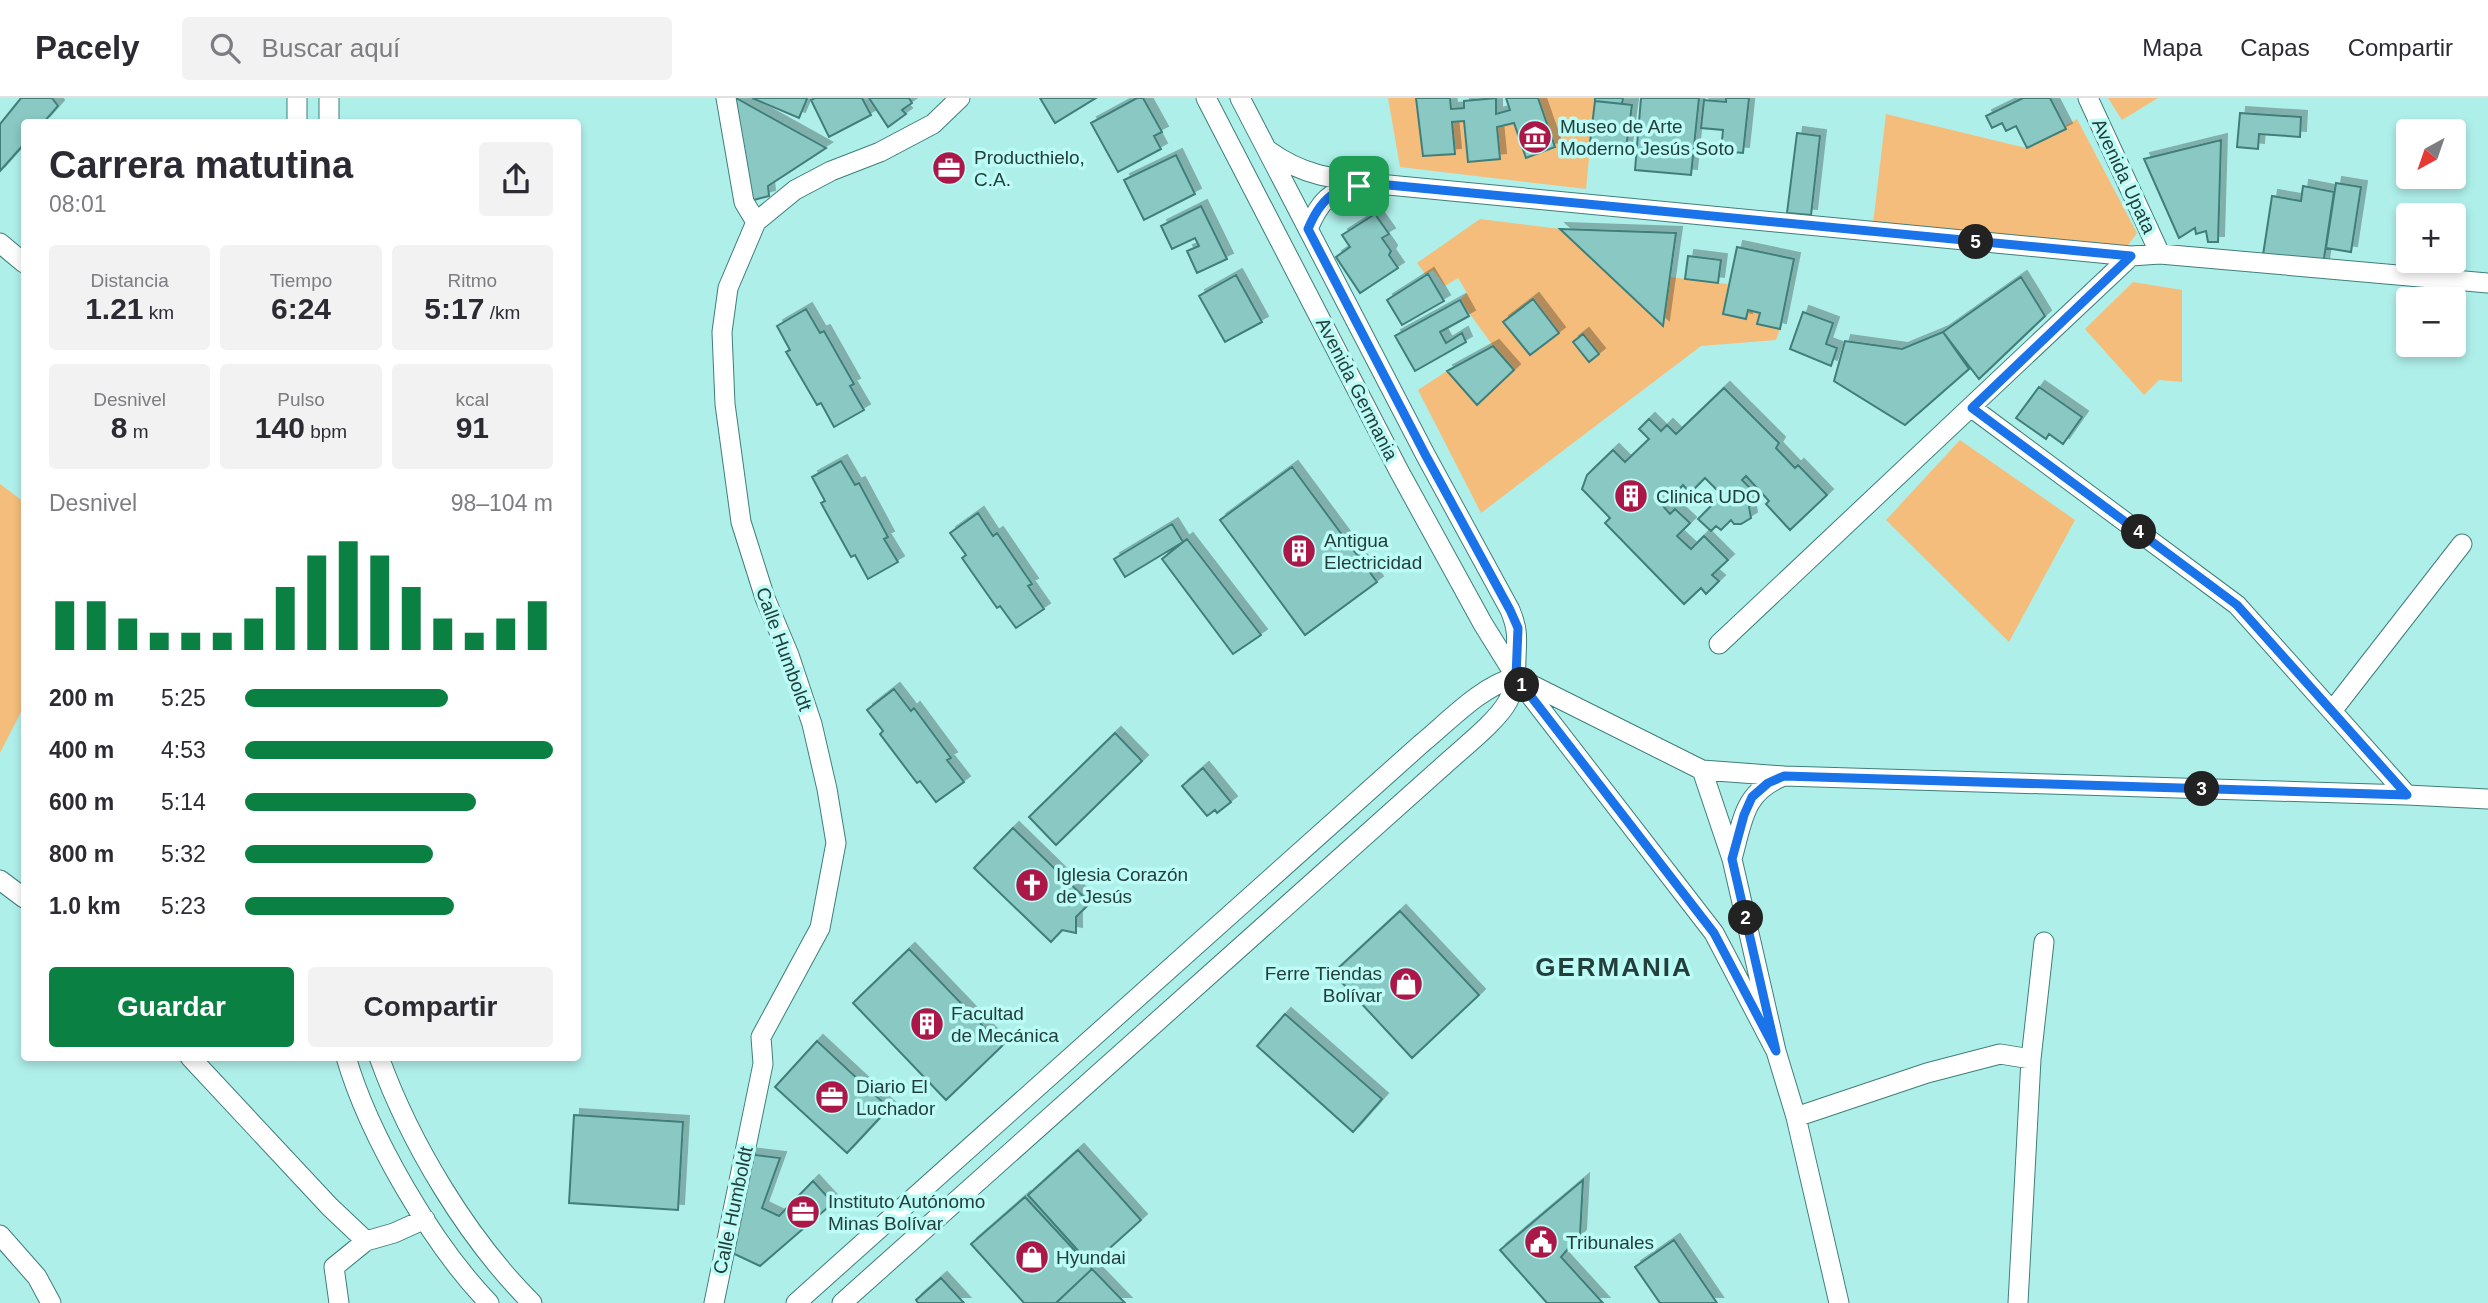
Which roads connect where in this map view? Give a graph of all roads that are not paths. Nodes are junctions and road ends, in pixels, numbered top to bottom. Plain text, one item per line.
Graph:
1 (297, 98) edge
2 (329, 98) edge
3 (726, 98) edge
4 (960, 98) edge
5 (1206, 98) edge
6 (1240, 98) edge
7 (2088, 98) edge
8 (297, 119) edge
9 (329, 119) edge
10 (1267, 150) junction
11 (1378, 184) junction
12 (756, 222) junction
13 (1308, 229) junction
14 (0, 243) edge
15 (2160, 254) junction
16 (2131, 256) junction
17 (21, 260) edge
18 (2488, 283) edge
19 (1972, 408) junction
20 (2462, 544) dead end
21 (1719, 644) dead end
22 (1516, 677) junction
23 (2332, 711) junction
24 (1702, 770) junction
25 (1784, 776) junction
26 (2407, 795) junction
27 (2488, 799) edge
28 (1732, 859) junction
29 (0, 880) edge
30 (21, 896) edge
31 (2043, 943) dead end
32 (1776, 1051) junction
33 (2031, 1059) junction
34 (194, 1061) edge
35 (347, 1061) edge
36 (381, 1061) edge
37 (1796, 1117) junction
38 (425, 1219) junction
39 (0, 1235) edge
40 (366, 1241) junction
41 (51, 1303) edge
42 (339, 1303) edge
43 (489, 1303) edge
44 (532, 1303) edge
45 (714, 1303) edge
46 (796, 1303) edge
47 (842, 1303) edge
48 (1839, 1303) edge
49 (2018, 1303) edge

1 - 8 street
2 - 9 street
3 - 12 street
4 - 12 street, Calle Humboldt
5 - 22 street, Avenida Germania
6 - 10 street, Avenida Germania
7 - 15 street, Avenida Upata
10 - 11 street
10 - 13 street, Avenida Germania
11 - 13 street
11 - 16 street
12 - 45 street, Calle Humboldt
13 - 22 street, Avenida Germania
14 - 17 street
15 - 16 street
15 - 18 street
16 - 19 street
19 - 21 street
19 - 23 street
20 - 23 street
22 - 24 street
22 - 32 street, Avenida Germania
22 - 46 street
22 - 47 street
23 - 26 street
24 - 25 street
24 - 28 street
25 - 26 street
25 - 28 street
26 - 27 street
28 - 32 street
29 - 30 street
31 - 33 street
32 - 37 street
33 - 37 street
33 - 49 street
34 - 40 street
35 - 38 street
36 - 44 street
37 - 48 street
38 - 40 street
38 - 43 street
39 - 41 street
40 - 42 street

